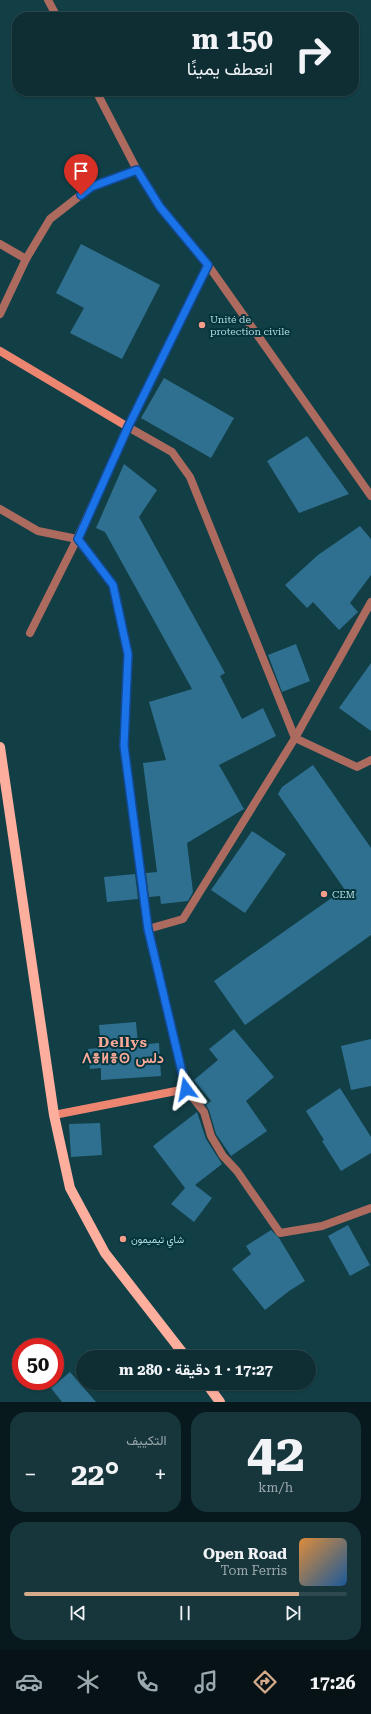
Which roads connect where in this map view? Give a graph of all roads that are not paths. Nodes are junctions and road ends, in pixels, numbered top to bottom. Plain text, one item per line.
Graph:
1 (48, 0) edge
2 (54, 12) edge
3 (99, 96) edge
4 (137, 170) junction
5 (0, 244) edge
6 (26, 259) junction
7 (208, 265) junction
8 (0, 314) edge
9 (0, 351) edge
10 (128, 427) junction
11 (371, 496) edge
12 (0, 509) edge
13 (78, 539) junction
14 (371, 602) edge
15 (30, 633) dead end
16 (295, 738) junction
17 (0, 747) edge
18 (371, 760) edge
19 (148, 929) junction
20 (186, 1089) junction
21 (54, 1115) junction
22 (371, 1208) edge
23 (181, 1350) edge
24 (211, 1390) edge
25 (220, 1402) edge

1 - 2 street
3 - 4 street
4 - 6 street
4 - 7 street
5 - 6 street
6 - 8 street
7 - 10 street
7 - 11 street
9 - 10 main road
10 - 13 main road
10 - 16 street
12 - 13 street
13 - 15 street
13 - 19 main road
14 - 16 street
16 - 18 street
16 - 19 street
17 - 21 main road
19 - 20 main road
20 - 21 main road
20 - 22 street
21 - 23 main road
24 - 25 main road

